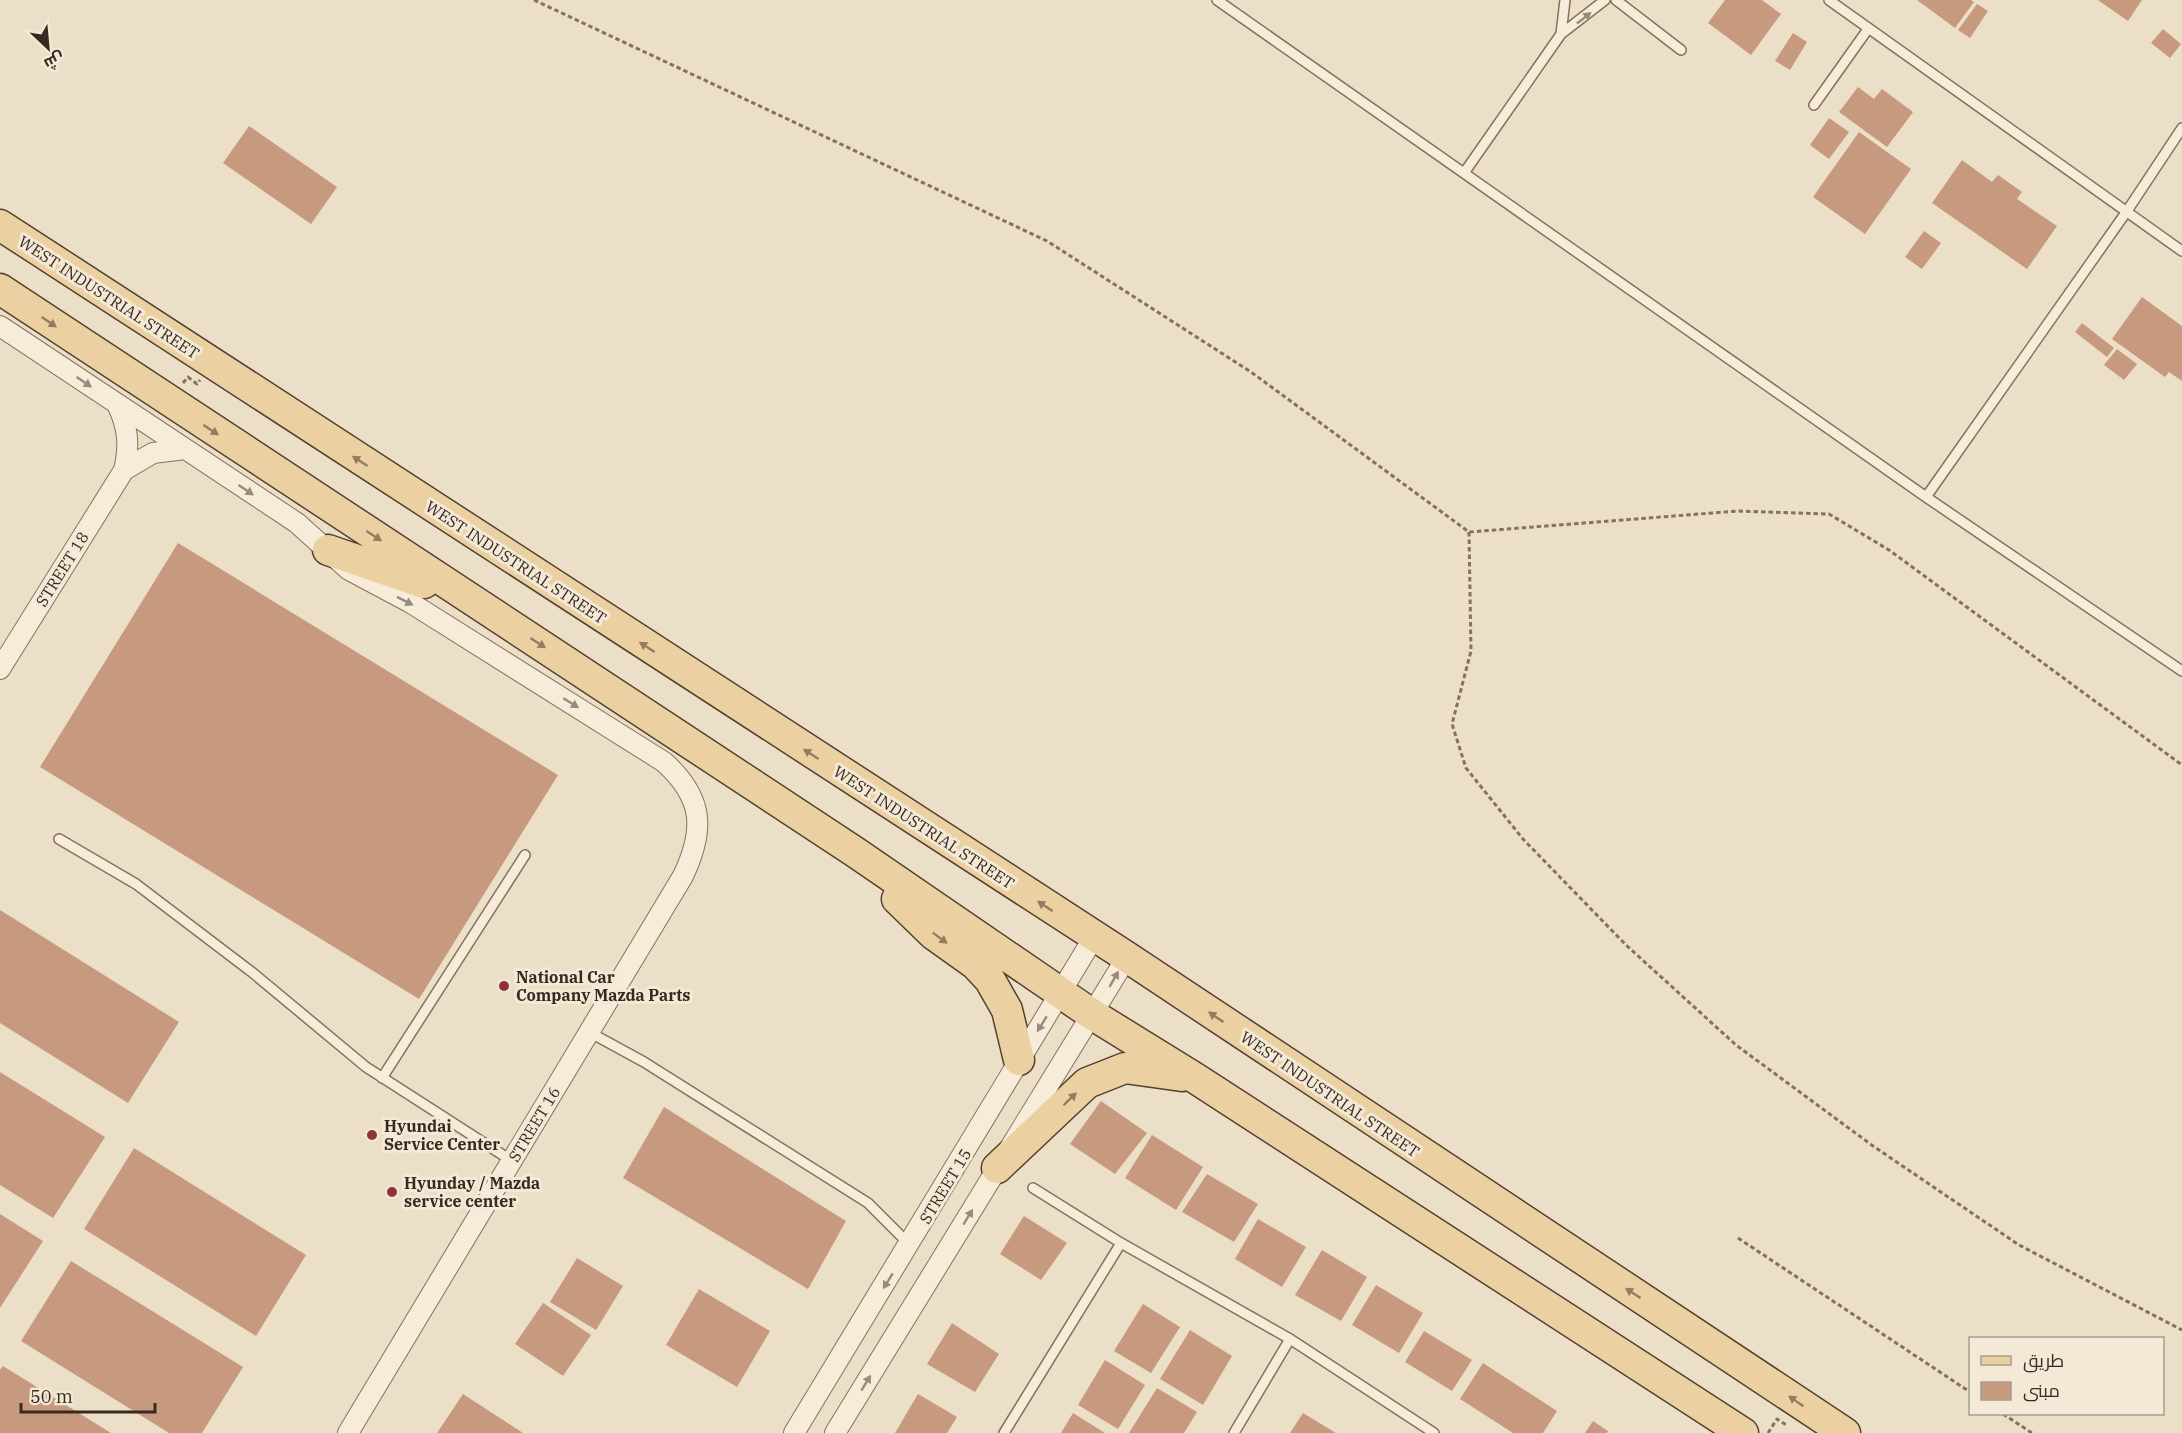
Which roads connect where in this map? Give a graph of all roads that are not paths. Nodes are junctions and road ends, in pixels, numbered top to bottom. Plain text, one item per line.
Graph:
1 (1217, 0) edge
2 (1565, 0) edge
3 (1605, 0) edge
4 (1616, 0) edge
5 (1829, 0) edge
6 (1868, 29) junction
7 (1560, 34) junction
8 (1681, 50) dead end
9 (1814, 105) dead end
10 (2182, 128) edge
11 (1464, 173) junction
12 (2127, 211) junction
13 (0, 225) edge
14 (2182, 251) edge
15 (0, 289) edge
16 (0, 326) edge
17 (117, 404) junction
18 (186, 449) junction
19 (124, 470) junction
20 (1926, 496) junction
21 (328, 550) junction
22 (459, 592) junction
23 (0, 669) edge
24 (2182, 671) edge
25 (59, 839) dead end
26 (855, 852) junction
27 (525, 855) dead end
28 (1094, 937) junction
29 (1127, 957) junction
30 (1061, 994) junction
31 (1093, 1015) junction
32 (590, 1032) junction
33 (1019, 1060) junction
34 (382, 1078) junction
35 (1195, 1078) junction
36 (512, 1161) junction
37 (997, 1168) junction
38 (1033, 1188) dead end
39 (1121, 1243) junction
40 (910, 1245) junction
41 (1290, 1339) junction
42 (348, 1433) edge
43 (794, 1433) edge
44 (835, 1433) edge
45 (1004, 1433) edge
46 (1234, 1433) edge
47 (1434, 1433) edge
48 (1743, 1433) edge
49 (1845, 1433) edge

1 - 11 lane
2 - 7 lane
7 -> 3 lane
4 - 8 lane
5 - 6 lane
6 - 9 lane
6 - 12 lane
7 - 11 lane
10 - 12 lane
11 - 20 lane
12 - 14 lane
12 - 20 lane
28 -> 13 main road, WEST INDUSTRIAL STREET
15 -> 22 main road
16 -> 17 street
17 - 18 street
17 - 19 street, STREET 18
18 - 19 street, STREET 18
18 -> 21 street
19 - 23 street, STREET 18
20 - 24 lane
21 - 22 main road
21 -> 32 street, STREET 16
22 -> 26 main road
25 - 34 lane
26 - 30 main road
26 -> 33 main road
27 - 34 lane
28 - 29 main road, WEST INDUSTRIAL STREET
28 - 30 street, STREET 15
31 -> 29 street
49 -> 29 main road, WEST INDUSTRIAL STREET
30 - 31 main road
30 -> 33 street, STREET 15
31 - 35 main road
31 - 37 street
32 - 36 street, STREET 16
32 - 40 lane
33 - 40 street, STREET 15
34 - 36 lane
37 -> 35 main road
35 - 48 main road
36 - 42 street, STREET 16
44 -> 37 street
38 - 39 lane
39 - 41 lane
39 - 45 lane
40 -> 43 street, STREET 15
41 - 46 lane
41 - 47 lane

